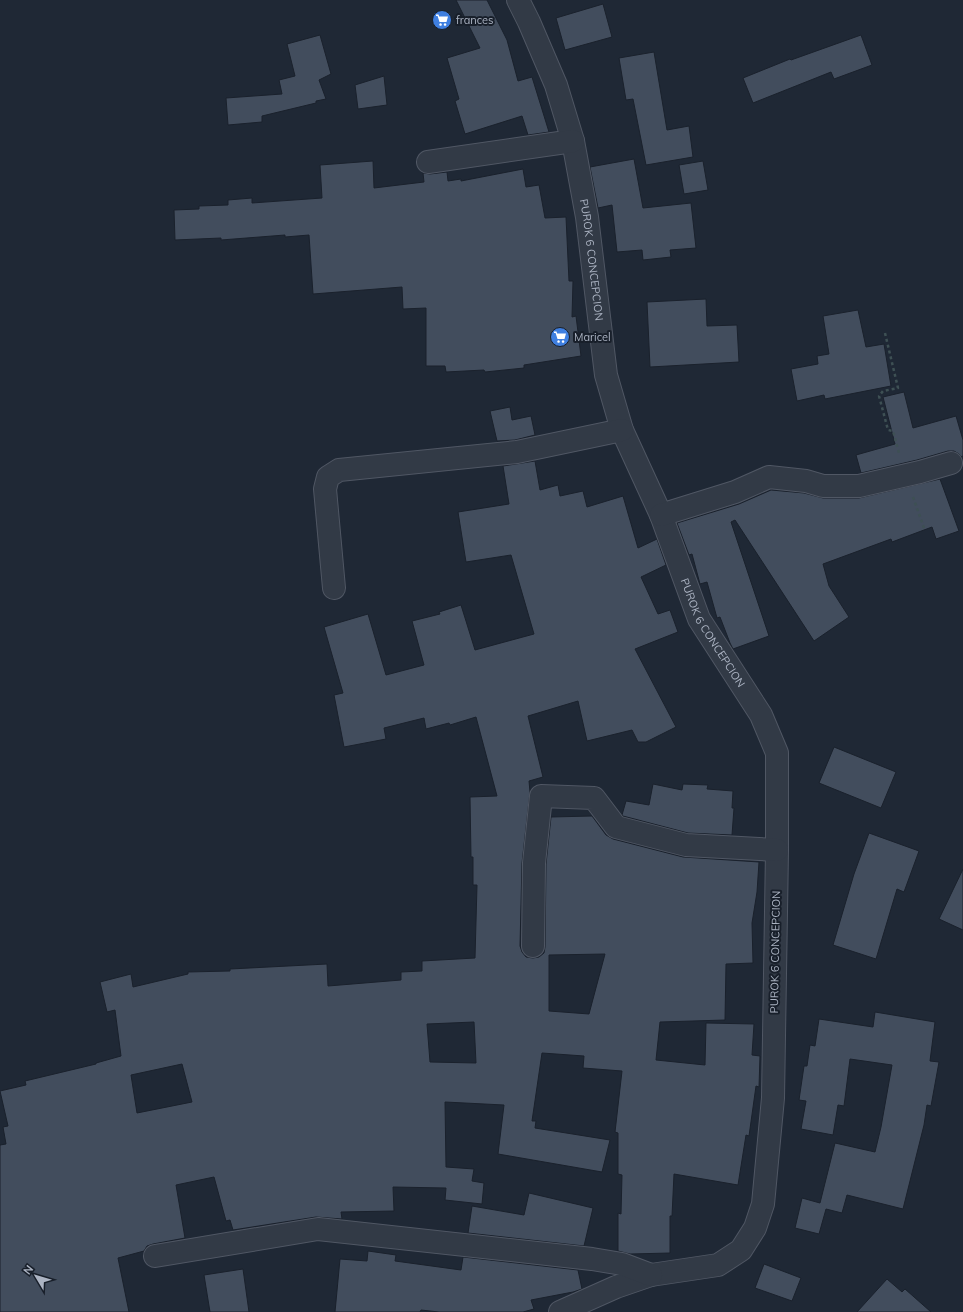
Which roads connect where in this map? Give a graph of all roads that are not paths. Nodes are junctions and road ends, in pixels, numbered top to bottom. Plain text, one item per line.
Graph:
1 (518, 0) edge
2 (573, 141) junction
3 (428, 162) dead end
4 (622, 430) junction
5 (951, 463) dead end
6 (661, 515) junction
7 (334, 588) dead end
8 (777, 850) junction
9 (533, 946) dead end
10 (155, 1256) dead end
11 (652, 1275) junction
12 (560, 1312) edge

1 - 2 street, PUROK 6 CONCEPCION
2 - 3 street
2 - 4 street, PUROK 6 CONCEPCION
4 - 6 street, PUROK 6 CONCEPCION
4 - 7 street
5 - 6 street
6 - 8 street, PUROK 6 CONCEPCION
8 - 9 street
8 - 11 street, PUROK 6 CONCEPCION
10 - 11 street
11 - 12 street

